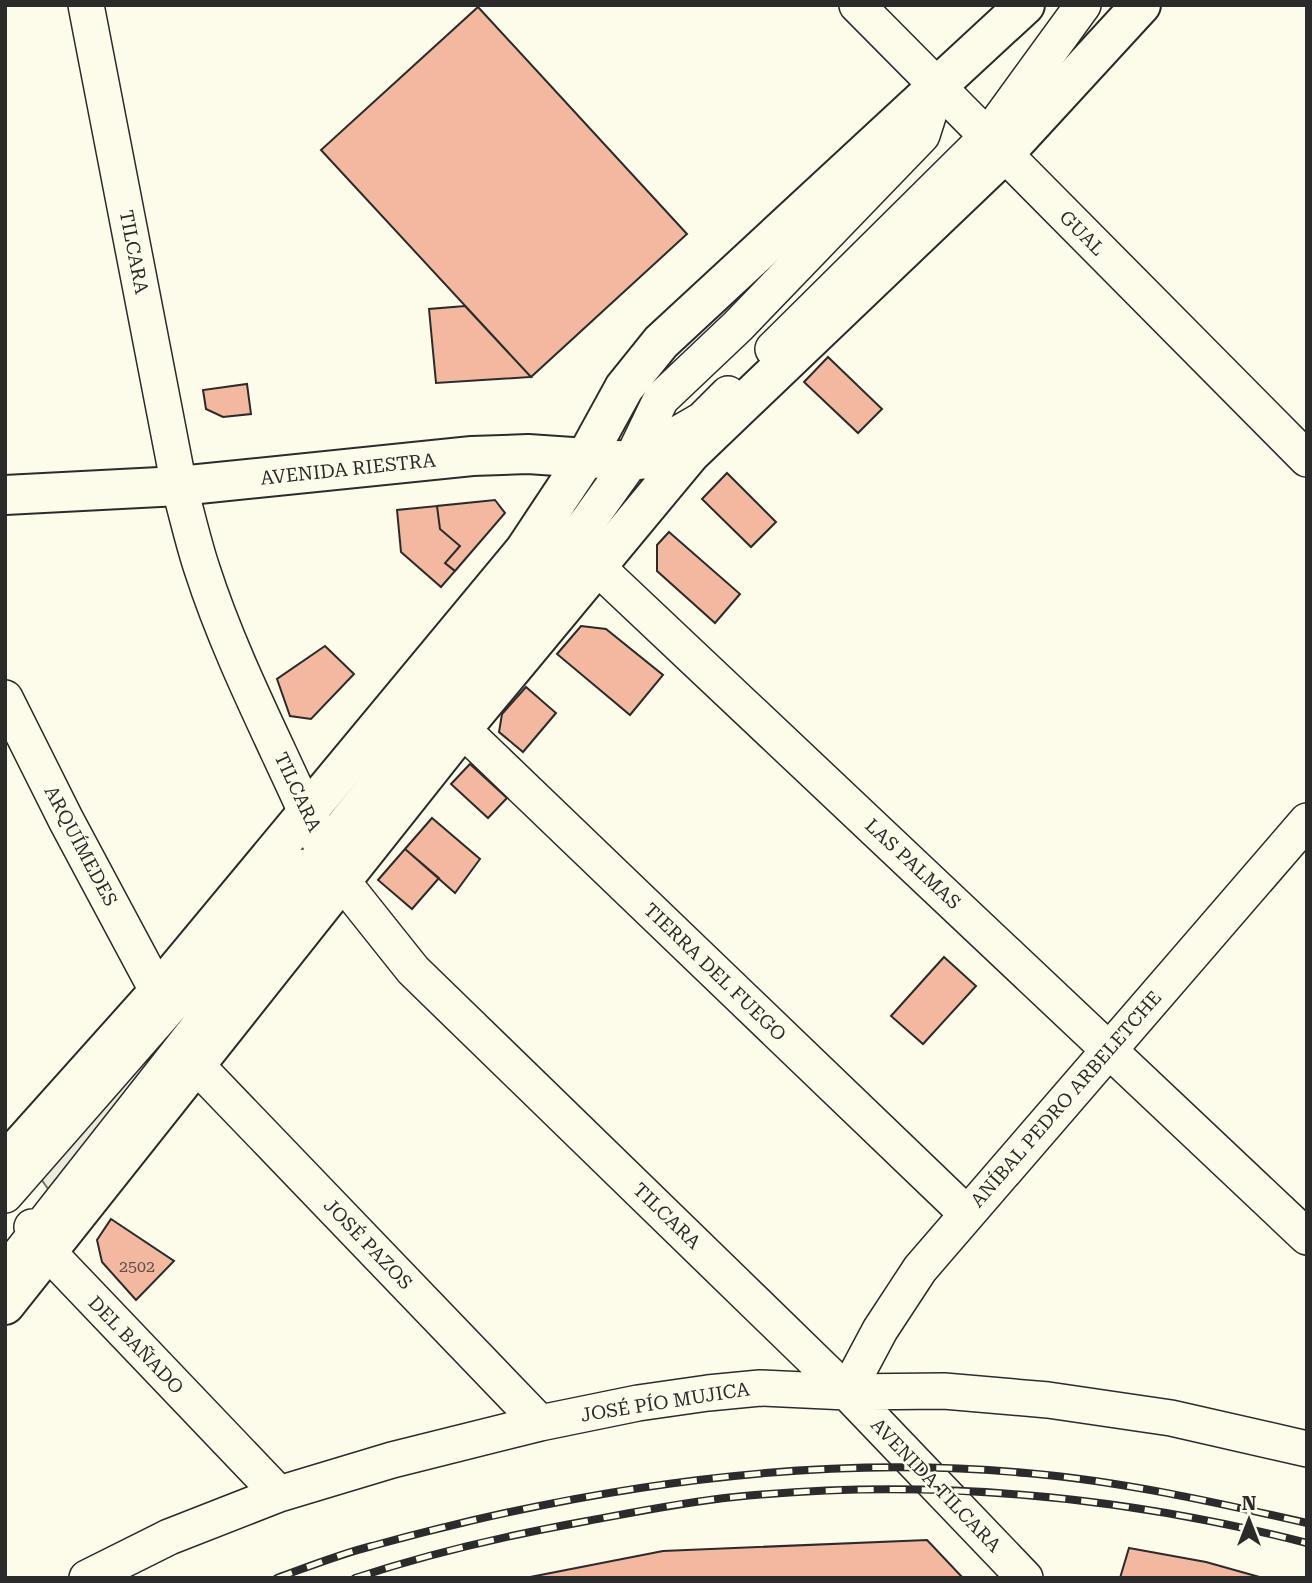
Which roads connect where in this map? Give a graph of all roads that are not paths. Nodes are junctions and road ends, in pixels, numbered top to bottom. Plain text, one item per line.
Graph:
1 (86, 5) edge
2 (857, 5) edge
3 (1025, 5) edge
4 (1083, 5) edge
5 (1141, 5) edge
6 (938, 85) junction
7 (996, 145) junction
8 (690, 454) junction
9 (585, 459) junction
10 (1307, 459) edge
11 (631, 461) junction
12 (179, 486) junction
13 (5, 495) edge
14 (589, 520) junction
15 (596, 566) junction
16 (5, 698) edge
17 (462, 729) junction
18 (307, 814) junction
19 (1307, 821) edge
20 (334, 865) junction
21 (158, 992) junction
22 (1109, 1048) junction
23 (196, 1065) junction
24 (6, 1184) edge
25 (967, 1214) junction
26 (1307, 1237) edge
27 (42, 1243) junction
28 (5, 1273) edge
29 (5, 1305) edge
30 (847, 1392) junction
31 (540, 1423) junction
32 (1307, 1449) edge
33 (279, 1494) junction
34 (87, 1578) edge
35 (1025, 1578) edge

1 - 12 street, TILCARA
2 - 6 street, GUAL
3 - 6 main road
4 - 7 street
5 - 7 main road
6 - 7 street, GUAL
6 - 9 main road
6 - 11 street
7 - 8 main road
7 - 10 street, GUAL
7 - 11 street
8 - 11 main road, AVENIDA RIESTRA
8 - 15 main road
9 - 11 main road, AVENIDA RIESTRA
9 - 12 main road, AVENIDA RIESTRA
9 - 14 street
9 - 18 main road
11 - 14 street
12 - 13 main road, AVENIDA RIESTRA
12 - 18 street, TILCARA
14 - 15 street
14 - 20 street
15 - 17 main road
15 - 22 street, LAS PALMAS
16 - 21 street, ARQUÍMEDES
17 - 20 main road
17 - 25 street, TIERRA DEL FUEGO
18 - 20 main road, TILCARA
18 - 21 main road
19 - 22 street, ANÍBAL PEDRO ARBELETCHE
20 - 23 main road
20 - 24 street
20 - 27 street
20 - 30 street, TILCARA
21 - 24 main road
22 - 25 street, ANÍBAL PEDRO ARBELETCHE
22 - 26 street, LAS PALMAS
23 - 27 main road
23 - 31 street, JOSÉ PAZOS
24 - 27 street, DEL BAÑADO
25 - 30 street, ANÍBAL PEDRO ARBELETCHE
27 - 28 street
27 - 29 main road
27 - 33 street, DEL BAÑADO
30 - 31 street, JOSÉ PÍO MUJICA
30 - 32 street, JOSÉ PÍO MUJICA
30 - 35 street, AVENIDA TILCARA
31 - 33 street, JOSÉ PÍO MUJICA
33 - 34 street, JOSÉ PÍO MUJICA

